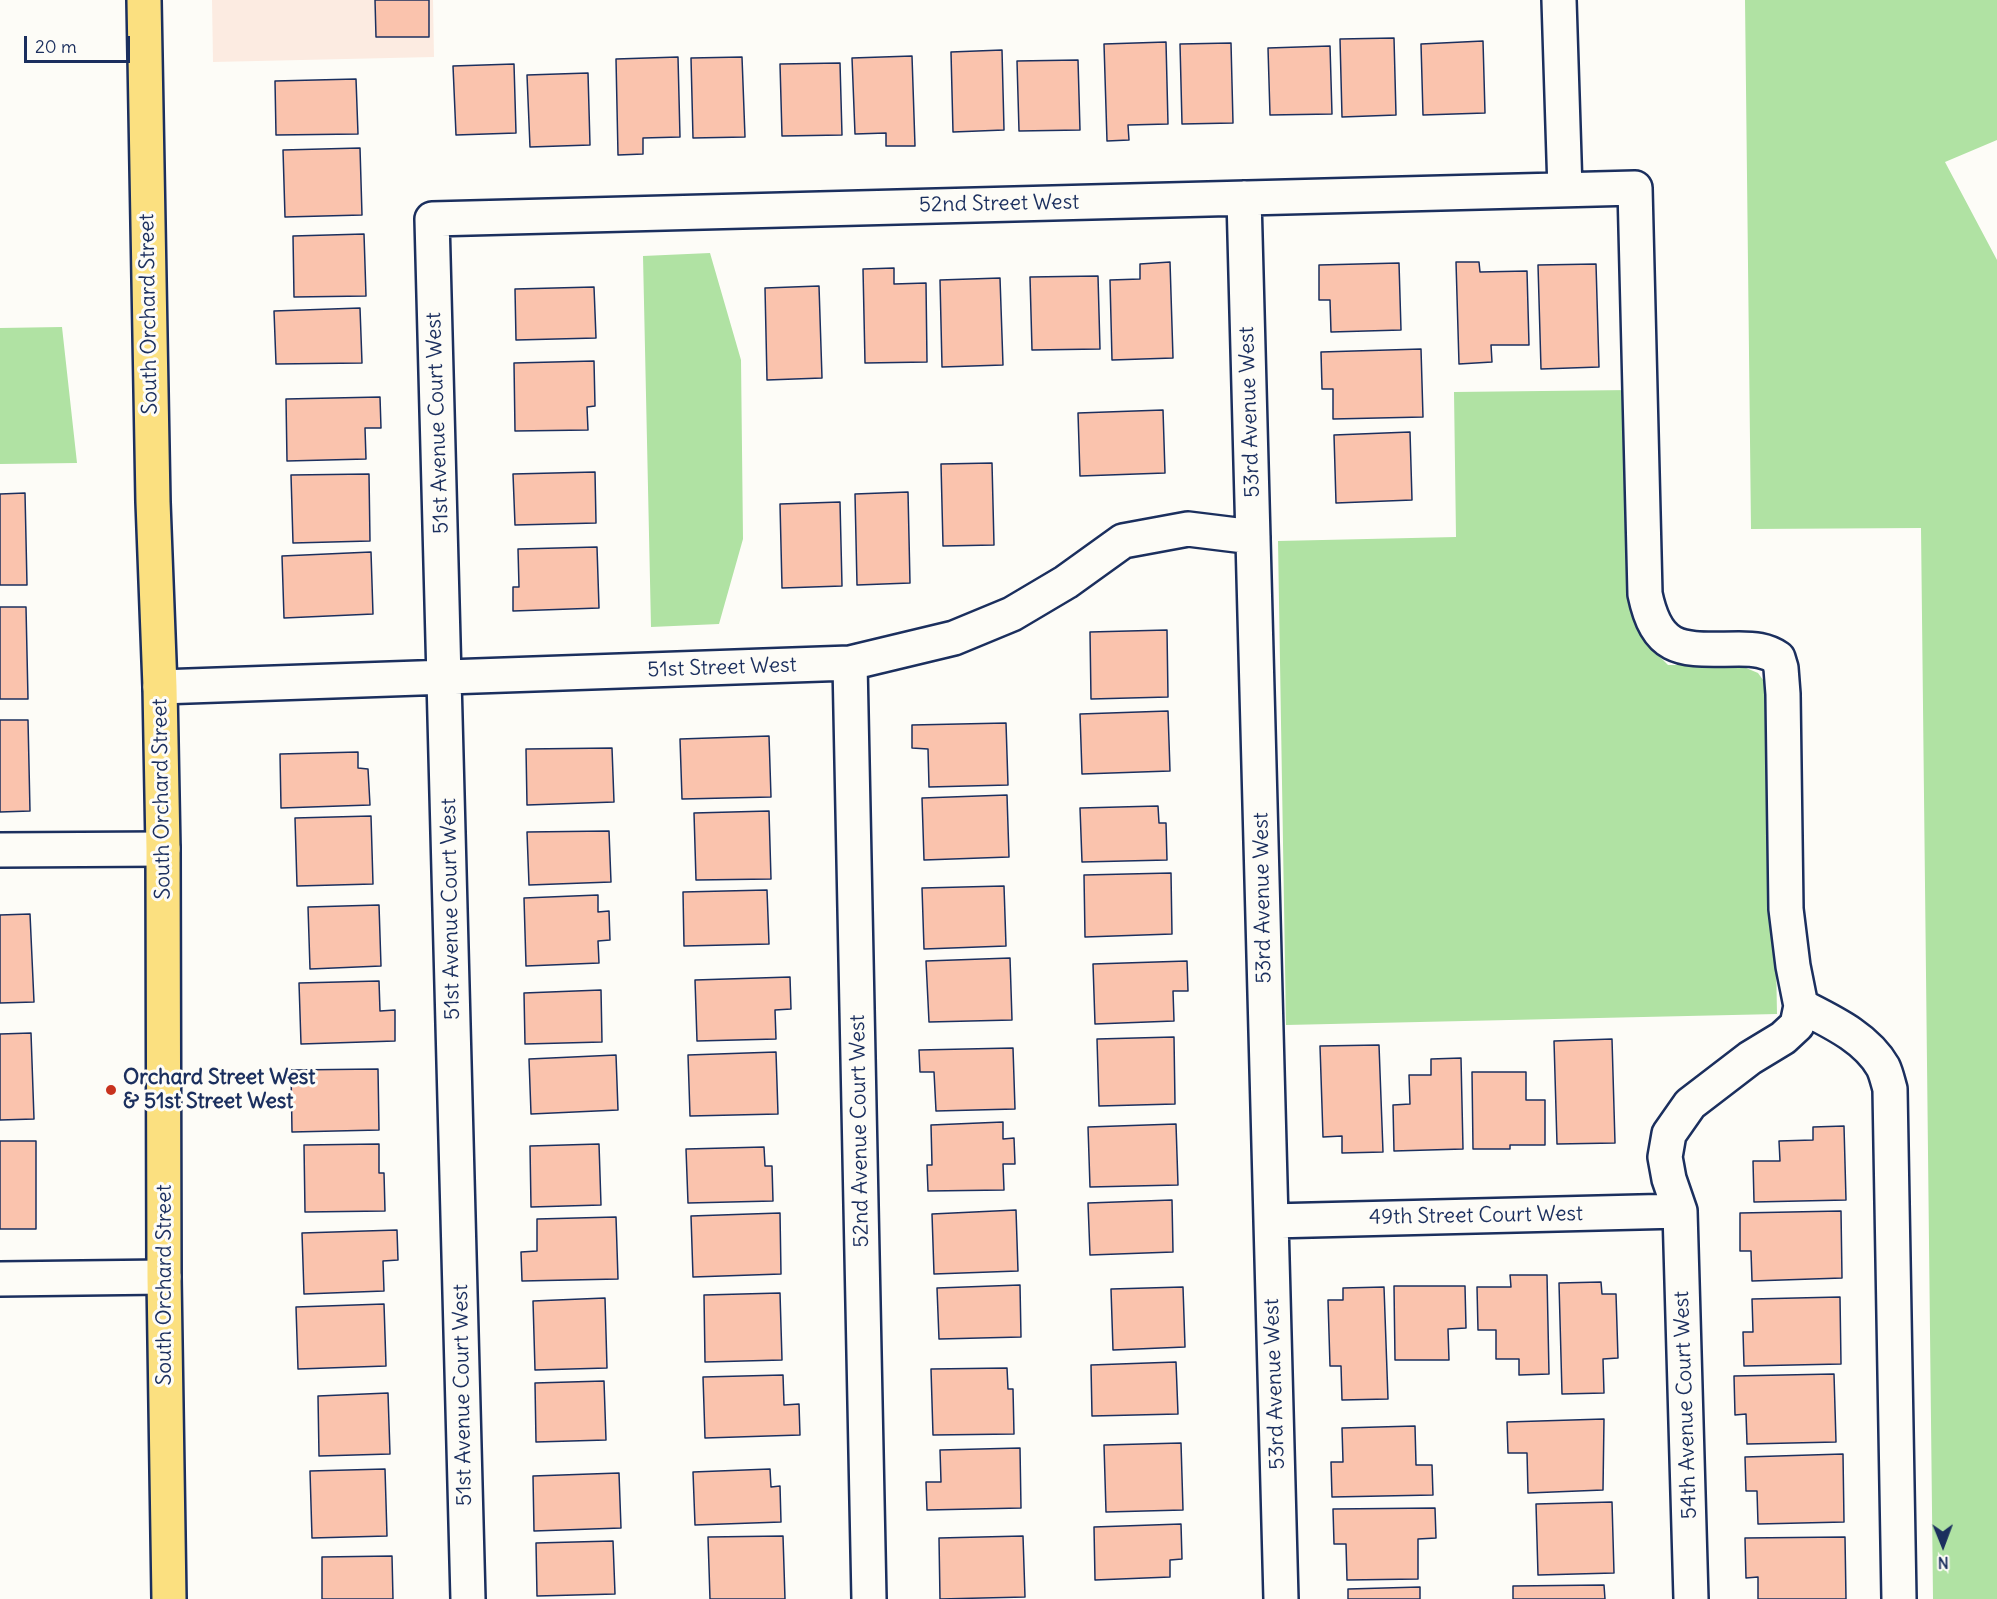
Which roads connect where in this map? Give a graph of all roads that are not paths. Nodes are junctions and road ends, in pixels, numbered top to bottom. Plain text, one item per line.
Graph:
1 (144, 0) edge
2 (1559, 0) edge
3 (1565, 190) junction
4 (1244, 198) junction
5 (432, 219) joint
6 (1253, 537) junction
7 (850, 663) junction
8 (445, 677) junction
9 (160, 687) junction
10 (163, 849) junction
11 (0, 850) edge
12 (1801, 1006) junction
13 (1680, 1211) junction
14 (1271, 1221) junction
15 (164, 1277) junction
16 (0, 1279) edge
17 (169, 1599) edge
18 (468, 1599) edge
19 (869, 1599) edge
20 (1281, 1599) edge
21 (1691, 1599) edge
22 (1899, 1599) edge

1 - 9 main road, South Orchard Street
2 - 3 street
3 - 4 street, 52nd Street West
3 - 12 street, 52nd Street West
4 - 5 street, 52nd Street West
4 - 6 street, 53rd Avenue West
5 - 8 street, 51st Avenue Court West
6 - 7 street, 51st Street West
6 - 14 street, 53rd Avenue West
7 - 8 street, 51st Street West
7 - 19 street, 52nd Avenue Court West
8 - 9 street, 51st Street West
8 - 18 street, 51st Avenue Court West
9 - 10 main road, South Orchard Street
10 - 11 street
10 - 15 main road, South Orchard Street
12 - 13 street, 54th Avenue Court West
12 - 22 street
13 - 14 street, 49th Street Court West
13 - 21 street, 54th Avenue Court West
14 - 20 street, 53rd Avenue West
15 - 16 street
15 - 17 main road, South Orchard Street

